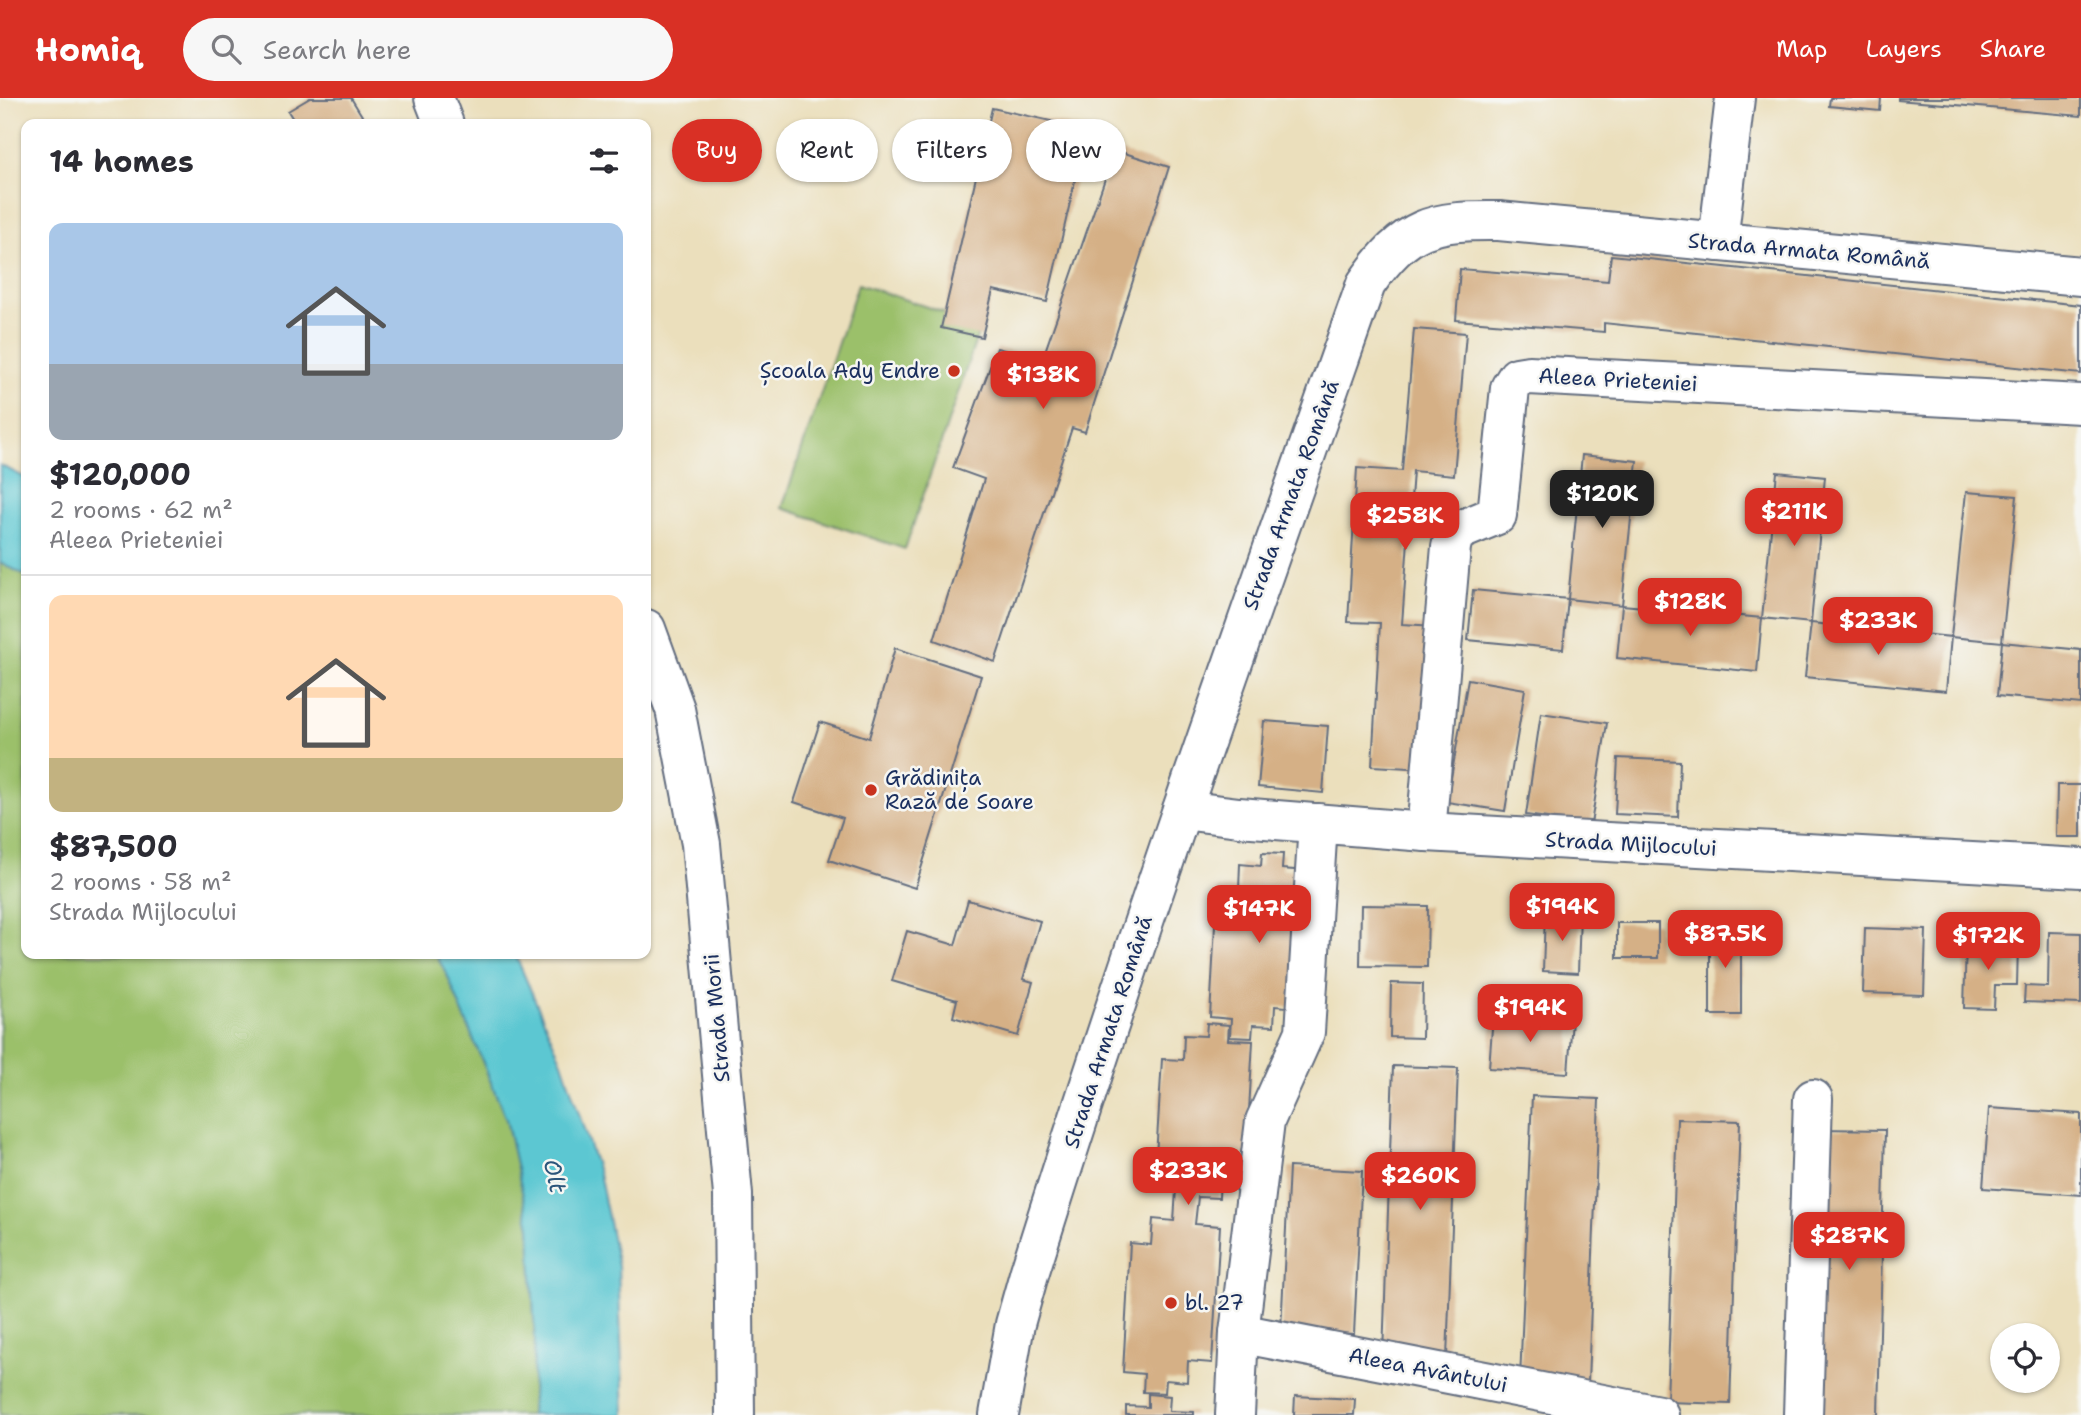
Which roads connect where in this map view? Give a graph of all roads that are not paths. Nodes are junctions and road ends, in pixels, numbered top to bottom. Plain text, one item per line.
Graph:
1 (434, 98) edge
2 (1735, 98) edge
3 (442, 119) edge
4 (1718, 242) junction
5 (2081, 276) edge
6 (2081, 404) edge
7 (651, 643) edge
8 (1182, 810) junction
9 (1318, 823) junction
10 (1426, 832) junction
11 (2081, 868) edge
12 (1813, 1099) dead end
13 (1239, 1333) junction
14 (735, 1415) edge
15 (999, 1415) edge
16 (1235, 1415) edge
17 (1659, 1415) edge
18 (1803, 1415) edge

1 - 3 street
2 - 4 street
4 - 5 street, Strada Armata Română
4 - 8 street, Strada Armata Română
6 - 10 street, Aleea Prieteniei
7 - 14 street, Strada Morii
8 - 9 street, Strada Mijlocului
8 - 15 street, Strada Armata Română
9 - 10 street, Strada Mijlocului
9 - 13 street
10 - 11 street, Strada Mijlocului
12 - 18 street
13 - 16 street
13 - 17 street, Aleea Avântului

